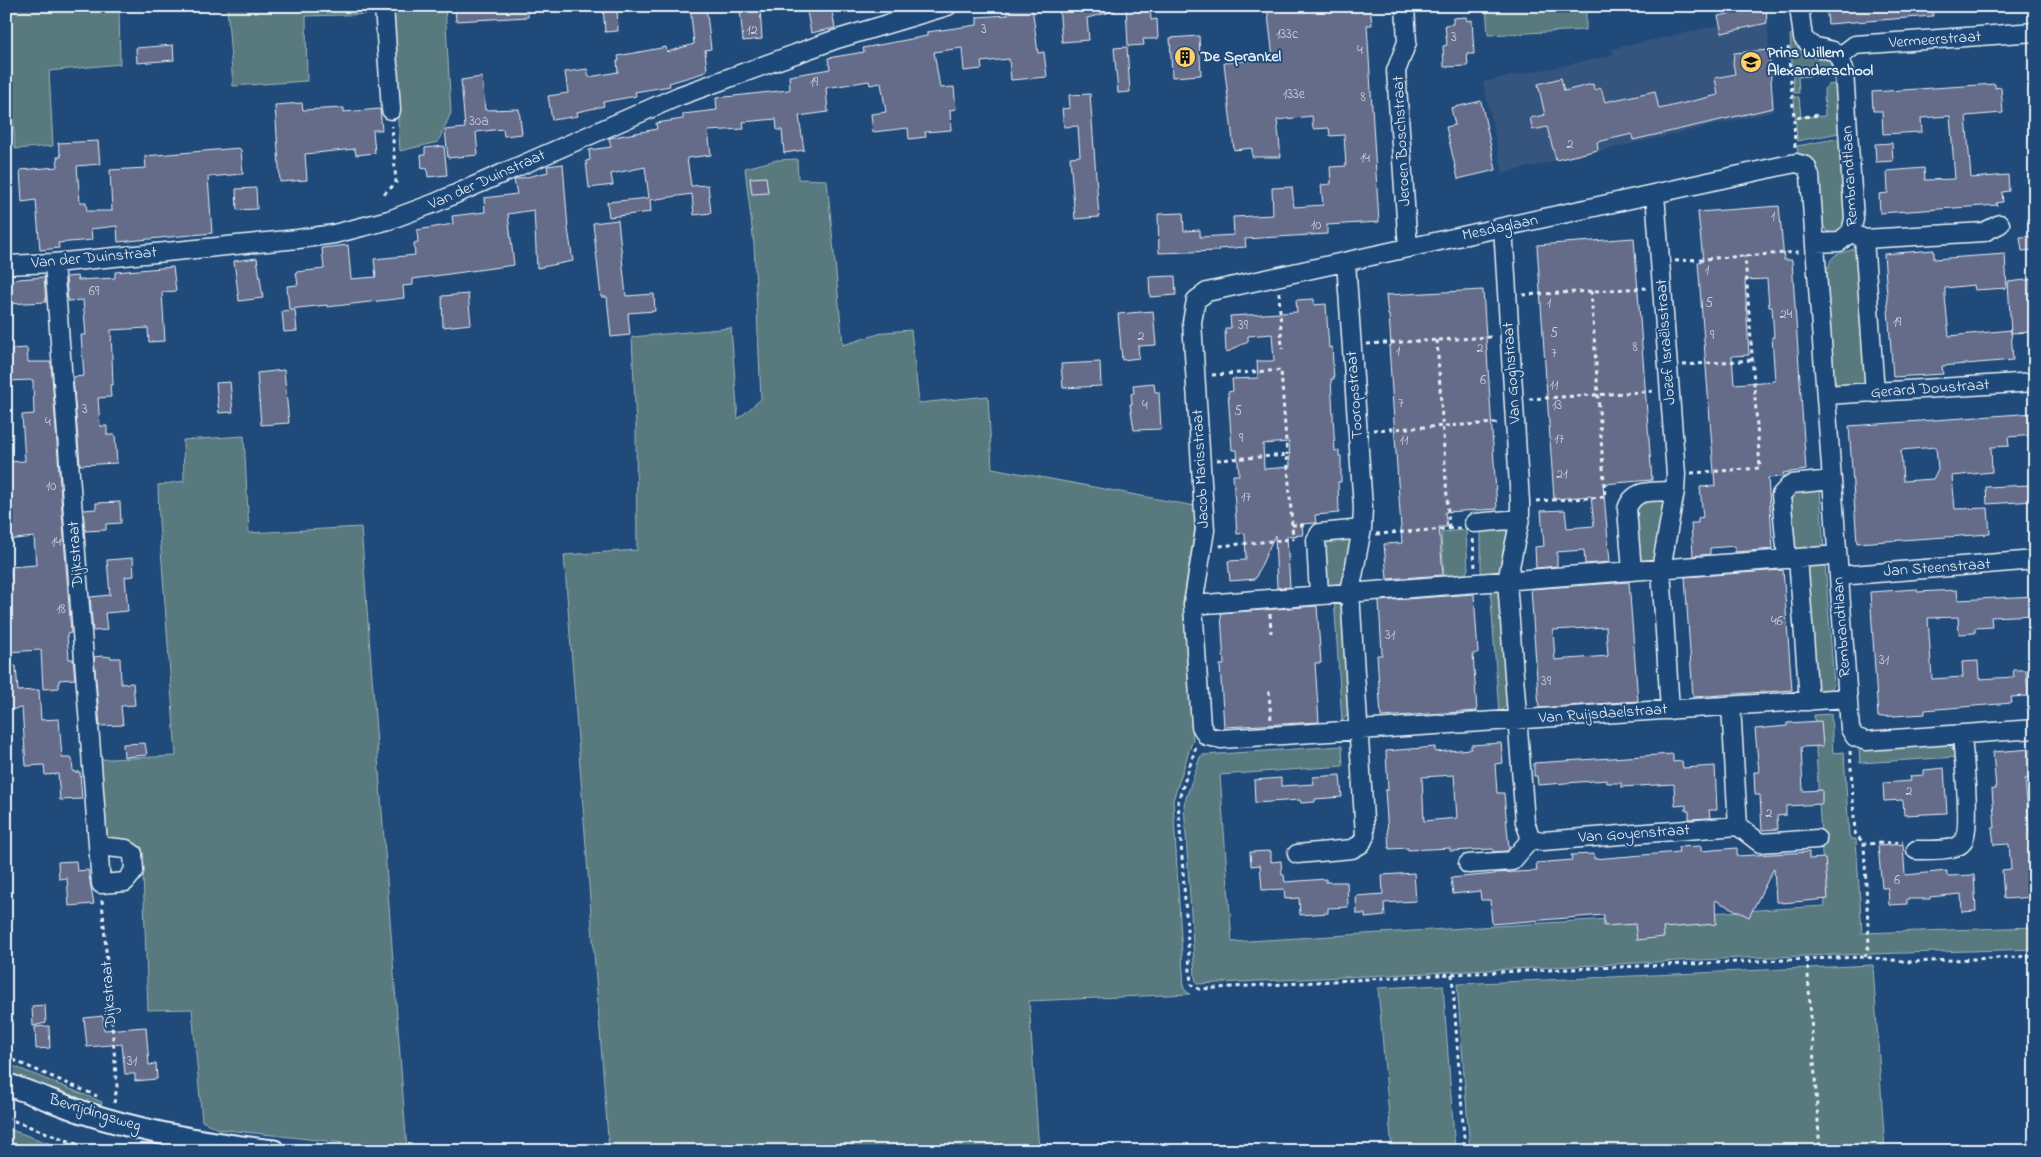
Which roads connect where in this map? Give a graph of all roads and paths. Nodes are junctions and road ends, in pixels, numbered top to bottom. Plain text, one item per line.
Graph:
1 (384, 6) edge
2 (948, 6) edge
3 (1405, 6) edge
4 (1799, 6) edge
5 (1800, 29) junction
6 (2035, 32) edge
7 (1839, 57) junction
8 (391, 110) joint
9 (1819, 115) dead end
10 (1794, 118) junction
11 (1801, 164) junction
12 (384, 194) dead end
13 (1655, 194) junction
14 (2000, 224) dead end
15 (1502, 227) junction
16 (1858, 236) junction
17 (1816, 247) junction
18 (1408, 248) junction
19 (1745, 256) junction
20 (54, 262) junction
21 (1346, 262) junction
22 (1660, 262) junction
23 (6, 265) edge
24 (1276, 277) junction
25 (1662, 287) junction
26 (1591, 291) junction
27 (1507, 296) junction
28 (1196, 300) joint
29 (1510, 336) junction
30 (1437, 340) junction
31 (1352, 345) junction
32 (1282, 348) dead end
33 (1752, 360) junction
34 (1668, 367) junction
35 (1196, 376) junction
36 (2035, 382) edge
37 (1670, 390) junction
38 (1875, 393) junction
39 (1598, 395) junction
40 (1826, 395) junction
41 (1514, 400) junction
42 (1515, 422) junction
43 (1443, 426) junction
44 (1358, 431) junction
45 (1287, 455) junction
46 (1201, 461) junction
47 (1832, 480) junction
48 (1676, 482) junction
49 (1520, 511) junction
50 (1474, 523) junction
51 (1449, 528) junction
52 (1362, 529) junction
53 (1203, 547) junction
54 (1837, 555) junction
55 (1792, 559) junction
56 (2035, 560) edge
57 (1662, 569) junction
58 (1632, 571) junction
59 (1839, 576) junction
60 (1507, 581) junction
61 (1467, 584) junction
62 (1350, 592) junction
63 (1319, 595) junction
64 (1193, 605) junction
65 (1269, 691) dead end
66 (1847, 698) junction
67 (1809, 701) junction
68 (1731, 706) junction
69 (1670, 710) junction
70 (1517, 719) junction
71 (1359, 729) junction
72 (2035, 729) edge
73 (1204, 731) junction
74 (1962, 734) junction
75 (1272, 735) junction
76 (1855, 737) junction
77 (1738, 826) junction
78 (1817, 839) dead end
79 (1531, 840) junction
80 (1864, 844) junction
81 (98, 846) junction
82 (1916, 850) joint
83 (1297, 854) dead end
84 (1468, 864) dead end
85 (101, 884) junction
86 (2035, 956) edge
87 (1865, 957) junction
88 (1807, 959) junction
89 (1452, 974) junction
90 (6, 1057) edge
91 (6, 1084) edge
92 (6, 1097) edge
93 (114, 1103) joint
94 (6, 1118) edge
95 (260, 1150) edge
96 (96, 1151) edge
97 (186, 1151) edge
98 (1465, 1151) edge
99 (1820, 1151) edge

1 - 8 street
2 - 20 street, Van der Duinstraat
3 - 18 street, Jeroen Boschstraat
4 - 5 street
5 - 7 street
5 - 10 path
6 - 7 street, Vermeerstraat
7 - 16 street, Rembrandtlaan
8 - 12 path
9 - 10 path
10 - 11 path
11 - 13 street, Mesdaglaan
11 - 17 street, Rembrandtlaan
13 - 15 street, Mesdaglaan
13 - 22 street, Jozef Israëlsstraat
14 - 16 street
15 - 18 street, Mesdaglaan
15 - 27 street, Van Goghstraat
16 - 17 street
16 - 38 street, Rembrandtlaan
17 - 19 path
17 - 40 street, Rembrandtlaan
18 - 21 street, Mesdaglaan
19 - 22 path
19 - 33 path
20 - 23 street, Van der Duinstraat
20 - 81 street, Dijkstraat
21 - 24 street, Mesdaglaan
21 - 31 street, Tooropstraat
22 - 25 street, Jozef Israëlsstraat
24 - 28 street, Mesdaglaan
24 - 32 path
25 - 26 path
25 - 34 street, Jozef Israëlsstraat
26 - 27 path
26 - 39 path
27 - 29 street, Van Goghstraat
28 - 35 street, Jacob Marisstraat
29 - 30 path
29 - 41 street, Van Goghstraat
30 - 31 path
30 - 43 path
31 - 44 street, Tooropstraat
33 - 34 path
33 - 48 path
34 - 37 street, Jozef Israëlsstraat
35 - 45 path
35 - 46 street, Jacob Marisstraat
36 - 38 street, Gerard Doustraat
37 - 39 path
37 - 48 street, Jozef Israëlsstraat
38 - 40 street, Gerard Doustraat
39 - 41 path
39 - 49 path
40 - 47 street, Rembrandtlaan
41 - 42 street, Van Goghstraat
42 - 43 path
42 - 49 street, Van Goghstraat
43 - 44 path
43 - 51 path
44 - 52 street, Tooropstraat
45 - 46 path
45 - 53 path
46 - 53 street, Jacob Marisstraat
47 - 54 street, Rembrandtlaan
47 - 55 street
48 - 57 street, Jozef Israëlsstraat
48 - 58 street
49 - 50 street
49 - 60 street, Van Goghstraat
50 - 51 path
50 - 61 path
51 - 52 path
52 - 62 street, Tooropstraat
52 - 63 street
53 - 64 street, Jacob Marisstraat
54 - 55 street, Rembrandtlaan
54 - 59 street, Rembrandtlaan
55 - 57 street, Rembrandtlaan
55 - 67 street
56 - 59 street, Jan Steenstraat
57 - 58 street
57 - 69 street, Jozef Israëlsstraat
58 - 60 street
59 - 66 street, Rembrandtlaan
60 - 61 street
60 - 70 street, Van Goghstraat
61 - 62 street
62 - 63 street
62 - 71 street, Tooropstraat
63 - 64 street
64 - 73 street, Jacob Marisstraat
65 - 75 path
66 - 67 street, Van Ruijsdaelstraat
66 - 76 street, Rembrandtlaan
67 - 68 street, Van Ruijsdaelstraat
68 - 69 street, Van Ruijsdaelstraat
68 - 77 street
69 - 70 street, Van Ruijsdaelstraat
70 - 71 street, Van Ruijsdaelstraat
70 - 79 street
71 - 75 street, Van Ruijsdaelstraat
71 - 83 street
72 - 74 street
73 - 75 street, Van Ruijsdaelstraat
73 - 89 path
74 - 76 street
74 - 82 street
76 - 80 path
77 - 78 street
77 - 79 street, Van Goyenstraat
79 - 84 street
80 - 82 path
80 - 87 path
81 - 85 street, Dijkstraat
81 - 85 street
85 - 93 path, Dijkstraat
86 - 87 path
87 - 88 path
88 - 89 path
88 - 99 path
89 - 98 path
90 - 93 path, Bevrijdingsweg
91 - 95 main road, Bevrijdingsweg
92 - 97 main road, Bevrijdingsweg
94 - 96 path

